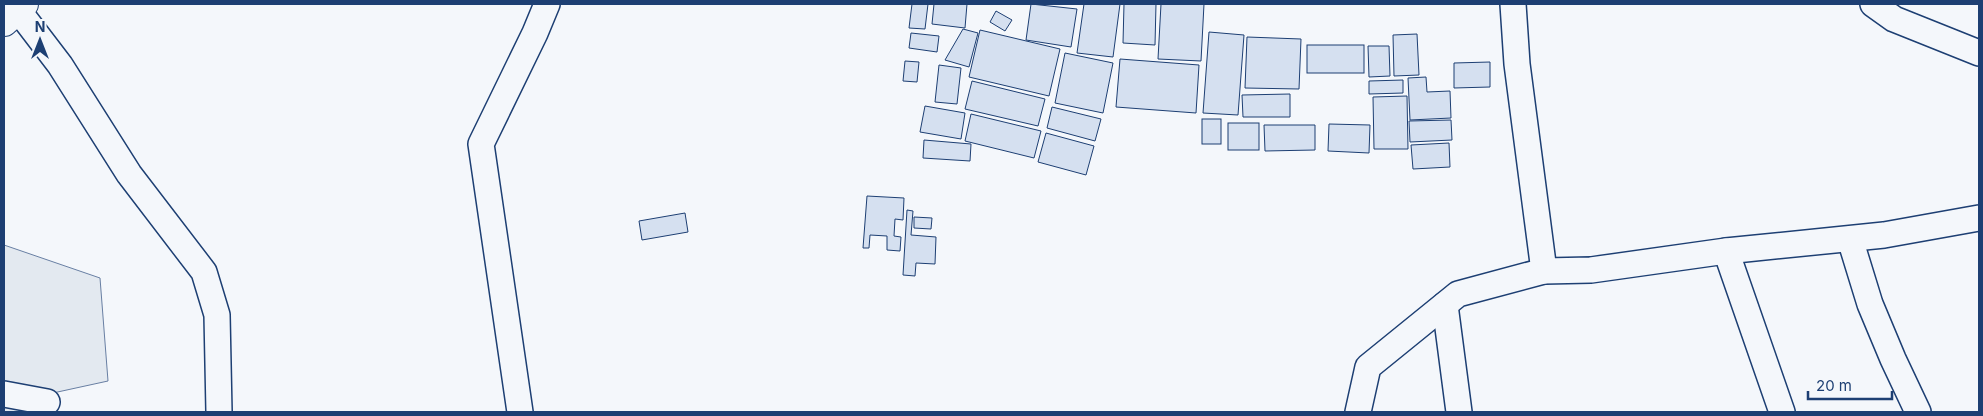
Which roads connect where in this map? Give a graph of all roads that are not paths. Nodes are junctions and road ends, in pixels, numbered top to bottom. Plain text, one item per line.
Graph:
1 (547, 4) edge
2 (1512, 4) edge
3 (1873, 4) edge
4 (15, 12) edge
5 (1979, 53) edge
6 (1979, 218) edge
7 (1850, 239) junction
8 (1726, 251) junction
9 (1544, 270) junction
10 (1445, 305) junction
11 (4, 394) edge
12 (47, 402) dead end
13 (220, 412) edge
14 (520, 412) edge
15 (1358, 412) edge
16 (1459, 412) edge
17 (1782, 412) edge
18 (1918, 412) edge

1 - 14 street
2 - 9 street
3 - 5 street
4 - 13 street
6 - 7 street
7 - 8 street
7 - 18 street
8 - 9 street
8 - 17 street
9 - 10 street
10 - 15 street
10 - 16 street
11 - 12 street

